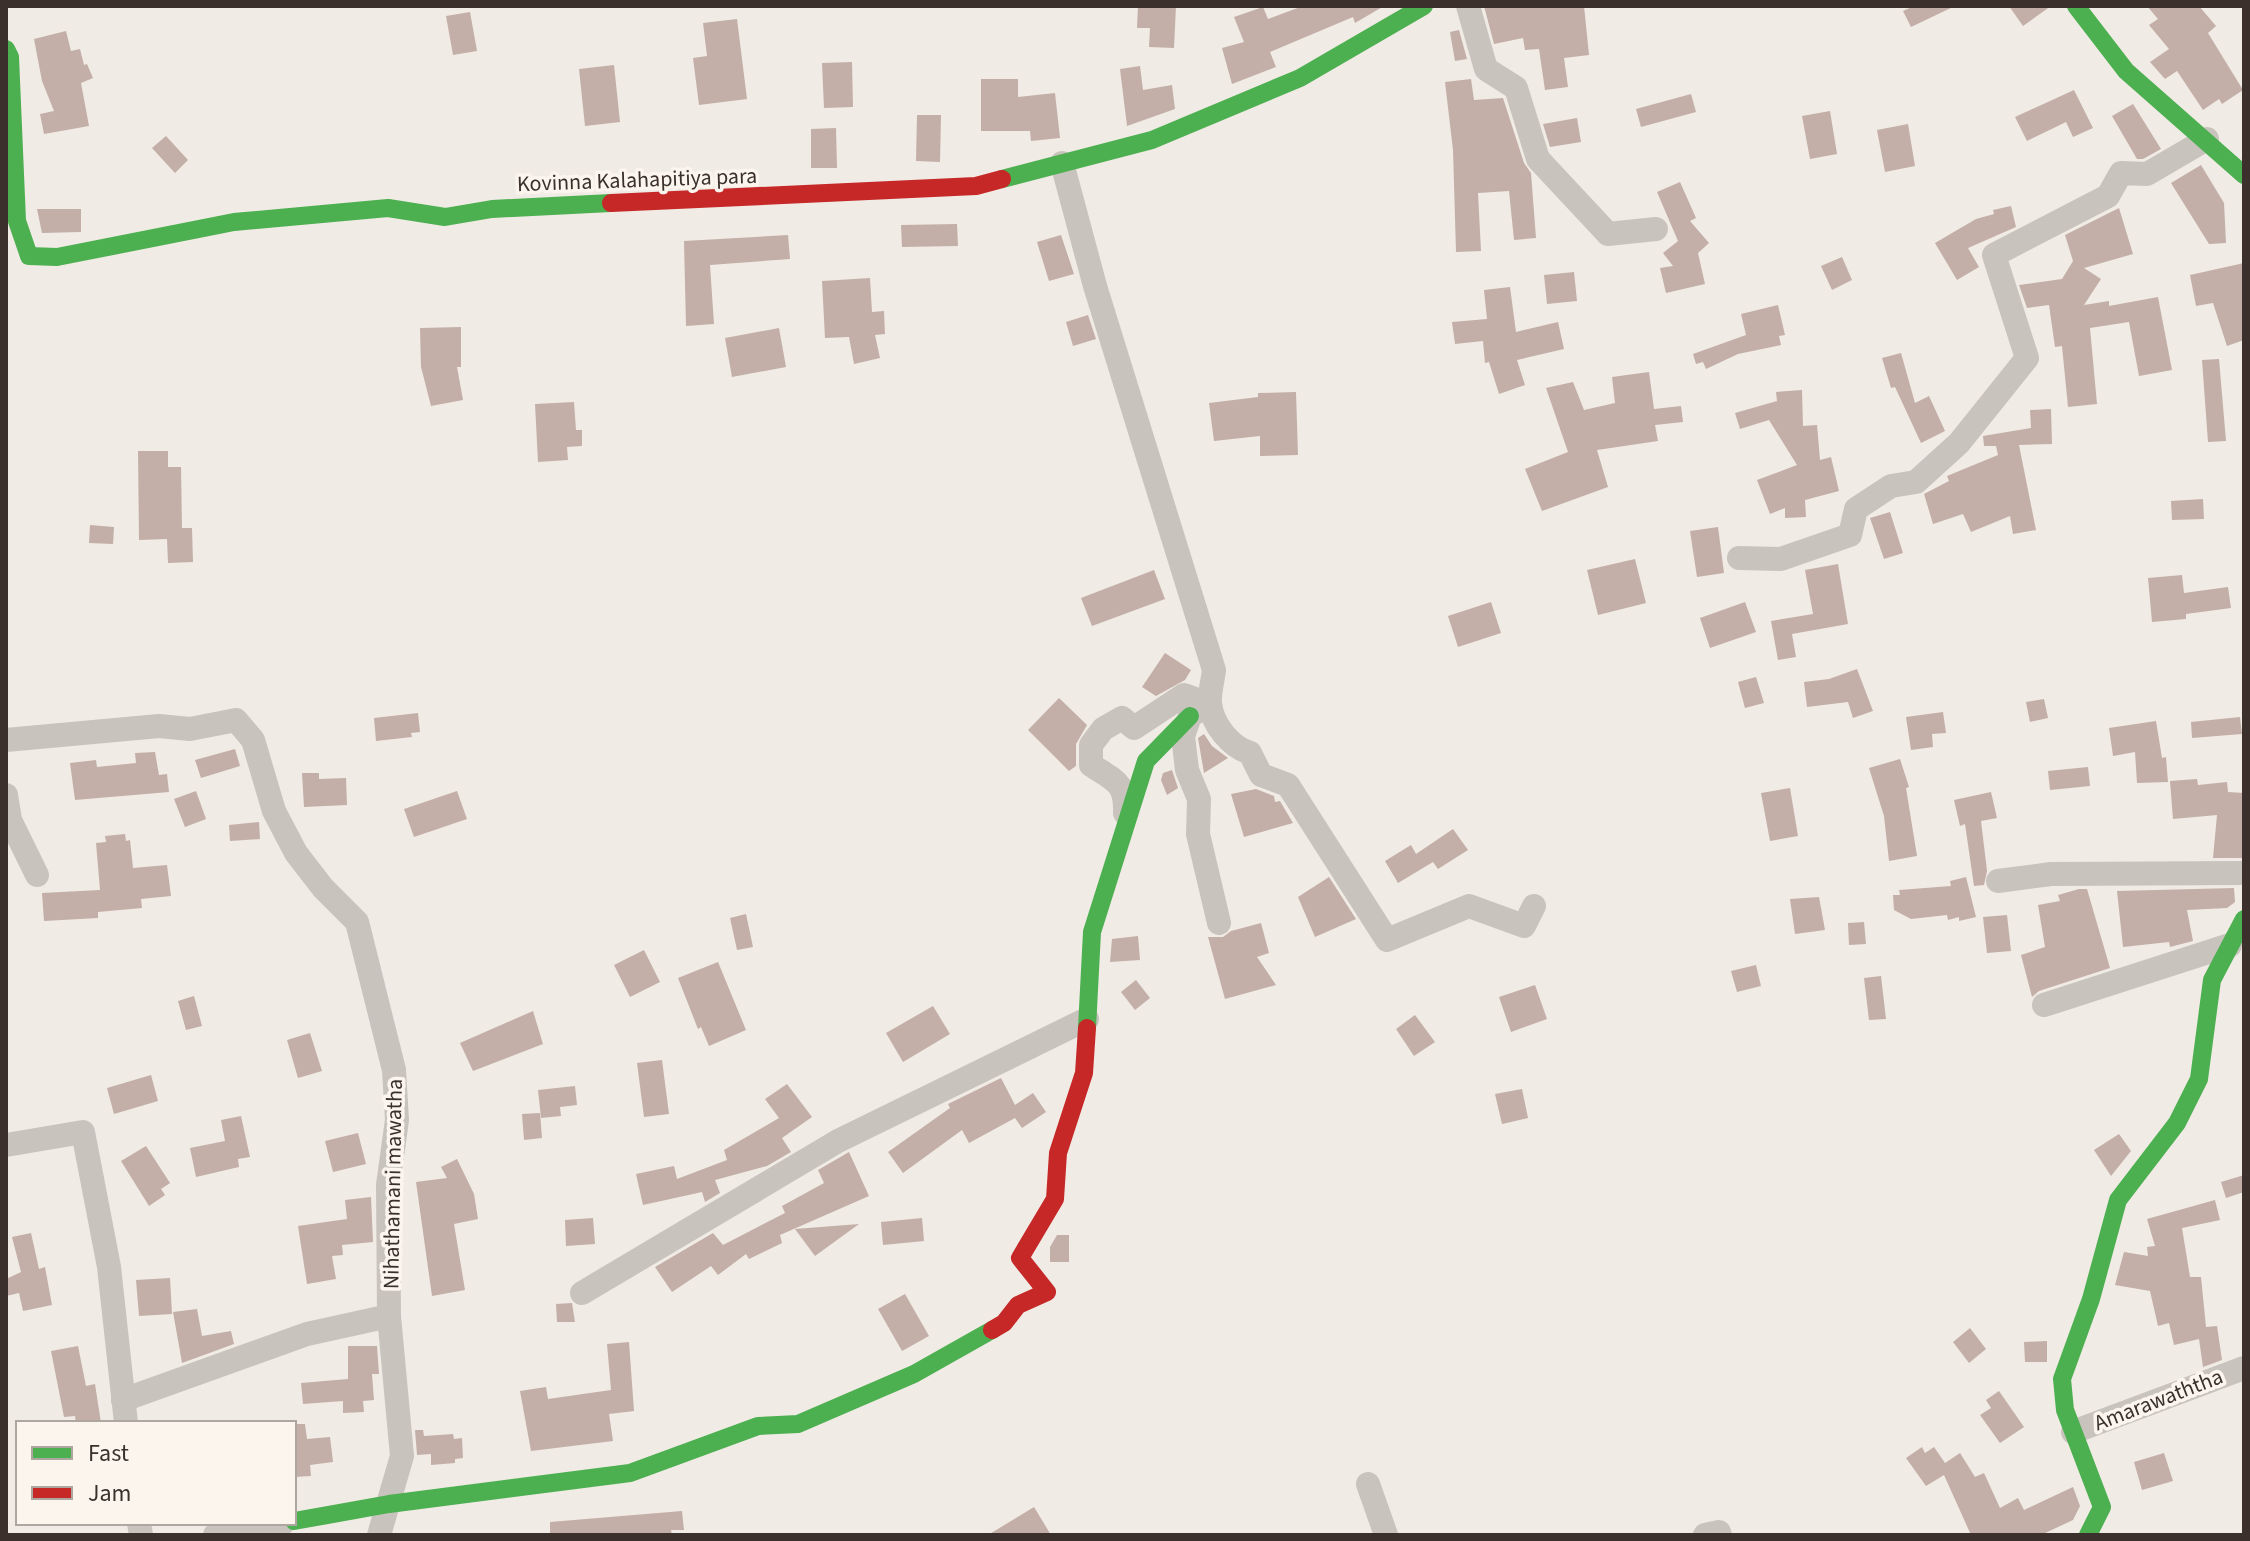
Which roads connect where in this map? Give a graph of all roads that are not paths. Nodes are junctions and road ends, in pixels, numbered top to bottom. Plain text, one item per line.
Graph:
1 (1424, 6) edge
2 (1468, 6) edge
3 (2076, 6) edge
4 (6, 49) edge
5 (2207, 139) junction
6 (1062, 163) junction
7 (2244, 175) edge
8 (1656, 229) dead end
9 (17, 256) edge
10 (1739, 558) dead end
11 (1200, 710) junction
12 (6, 740) edge
13 (6, 795) edge
14 (1123, 844) junction
15 (2244, 873) edge
16 (37, 875) dead end
17 (1998, 881) dead end
18 (1534, 906) dead end
19 (2244, 919) edge
20 (1219, 923) dead end
21 (2230, 945) junction
22 (2044, 1005) dead end
23 (1087, 1019) junction
24 (6, 1145) edge
25 (582, 1293) dead end
26 (389, 1316) junction
27 (2244, 1368) edge
28 (124, 1411) edge
29 (2073, 1432) junction
30 (1368, 1484) dead end
31 (389, 1504) junction
32 (296, 1521) edge
33 (272, 1525) edge
34 (215, 1535) edge
35 (379, 1535) edge
36 (1386, 1535) edge
37 (1705, 1535) edge
38 (1720, 1535) edge
39 (2088, 1535) edge

1 - 6 street, Kovinna Kalahapitiya para
2 - 8 street
3 - 5 street
4 - 9 street, Kovinna Kalahapitiya para
5 - 7 street
5 - 10 street
6 - 9 street, Kovinna Kalahapitiya para
6 - 11 street
11 - 14 street
11 - 14 street
11 - 18 street
11 - 20 street
12 - 26 street, Nihathamani mawatha
13 - 16 street
14 - 23 street
15 - 17 street
19 - 21 street
21 - 22 street
21 - 29 street
23 - 25 street
23 - 31 street
24 - 28 street
26 - 28 street
26 - 31 street, Nihathamani mawatha
27 - 29 street, Amarawaththa
29 - 39 street
30 - 36 street
31 - 32 street
31 - 35 street, Nihathamani mawatha
33 - 34 street
37 - 38 street

